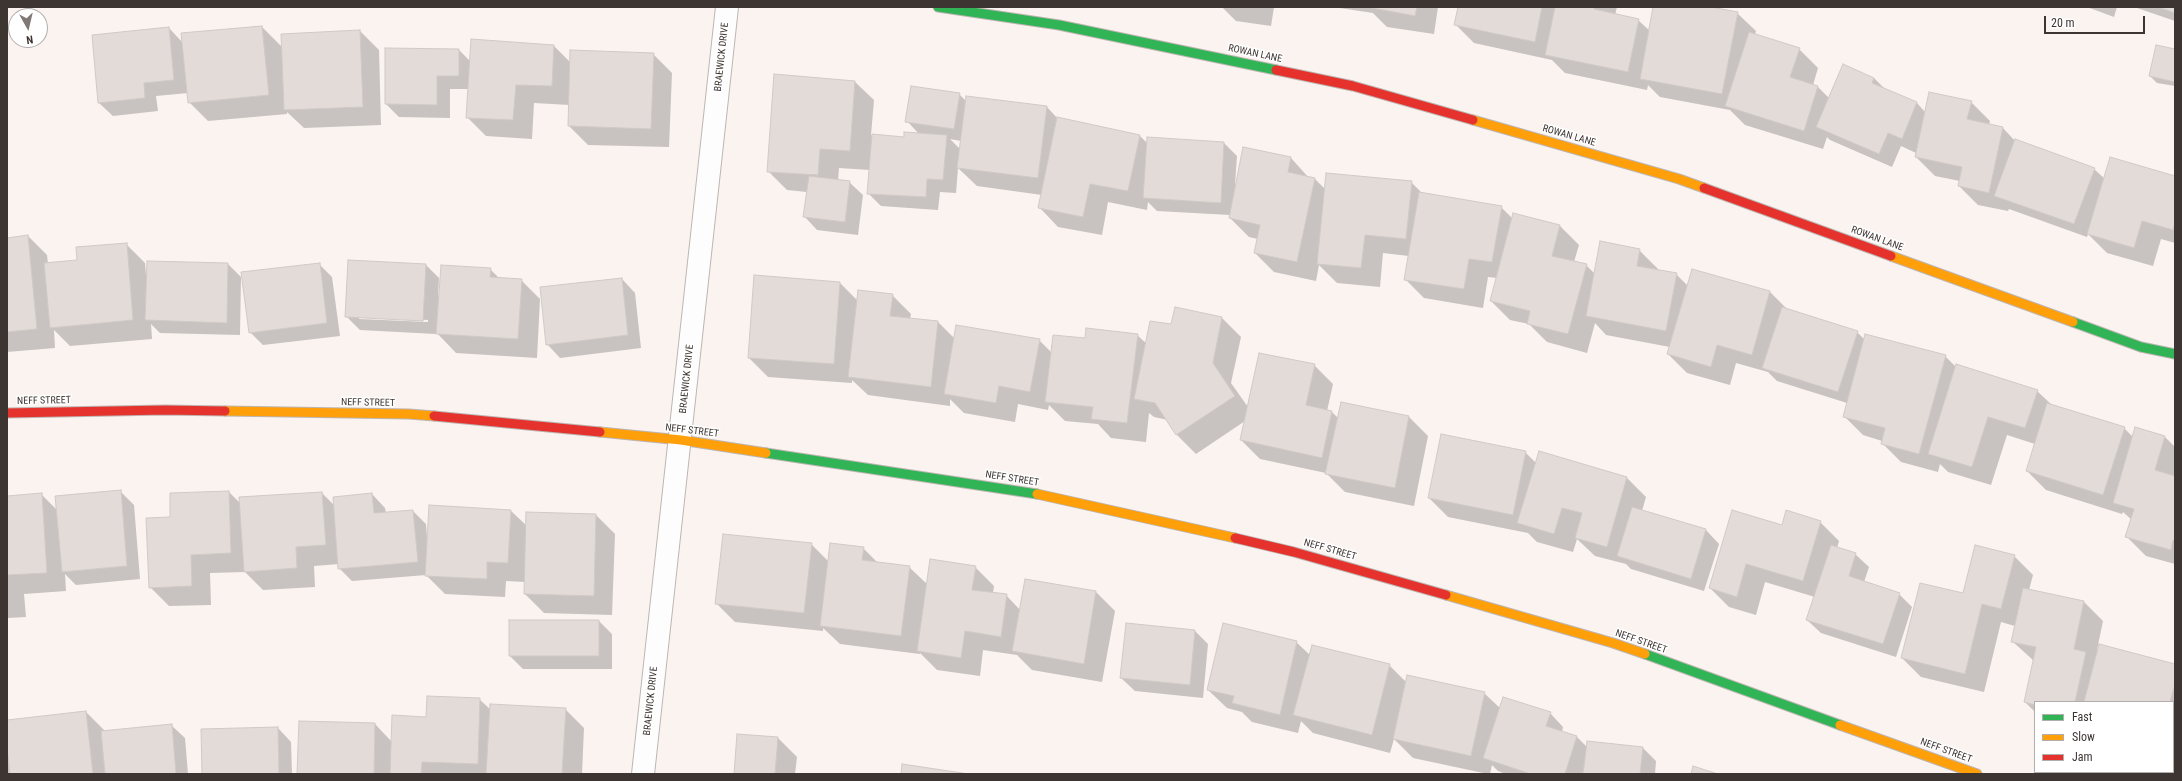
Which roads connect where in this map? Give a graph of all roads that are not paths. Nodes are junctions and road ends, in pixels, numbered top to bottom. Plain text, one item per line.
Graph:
1 (727, 7) edge
2 (938, 7) edge
3 (2175, 354) edge
4 (7, 413) edge
5 (681, 440) junction
6 (643, 774) edge
7 (1977, 774) edge

1 - 5 street, BRAEWICK DRIVE
2 - 3 street, ROWAN LANE
4 - 5 street, NEFF STREET
5 - 6 street, BRAEWICK DRIVE
5 - 7 street, NEFF STREET

